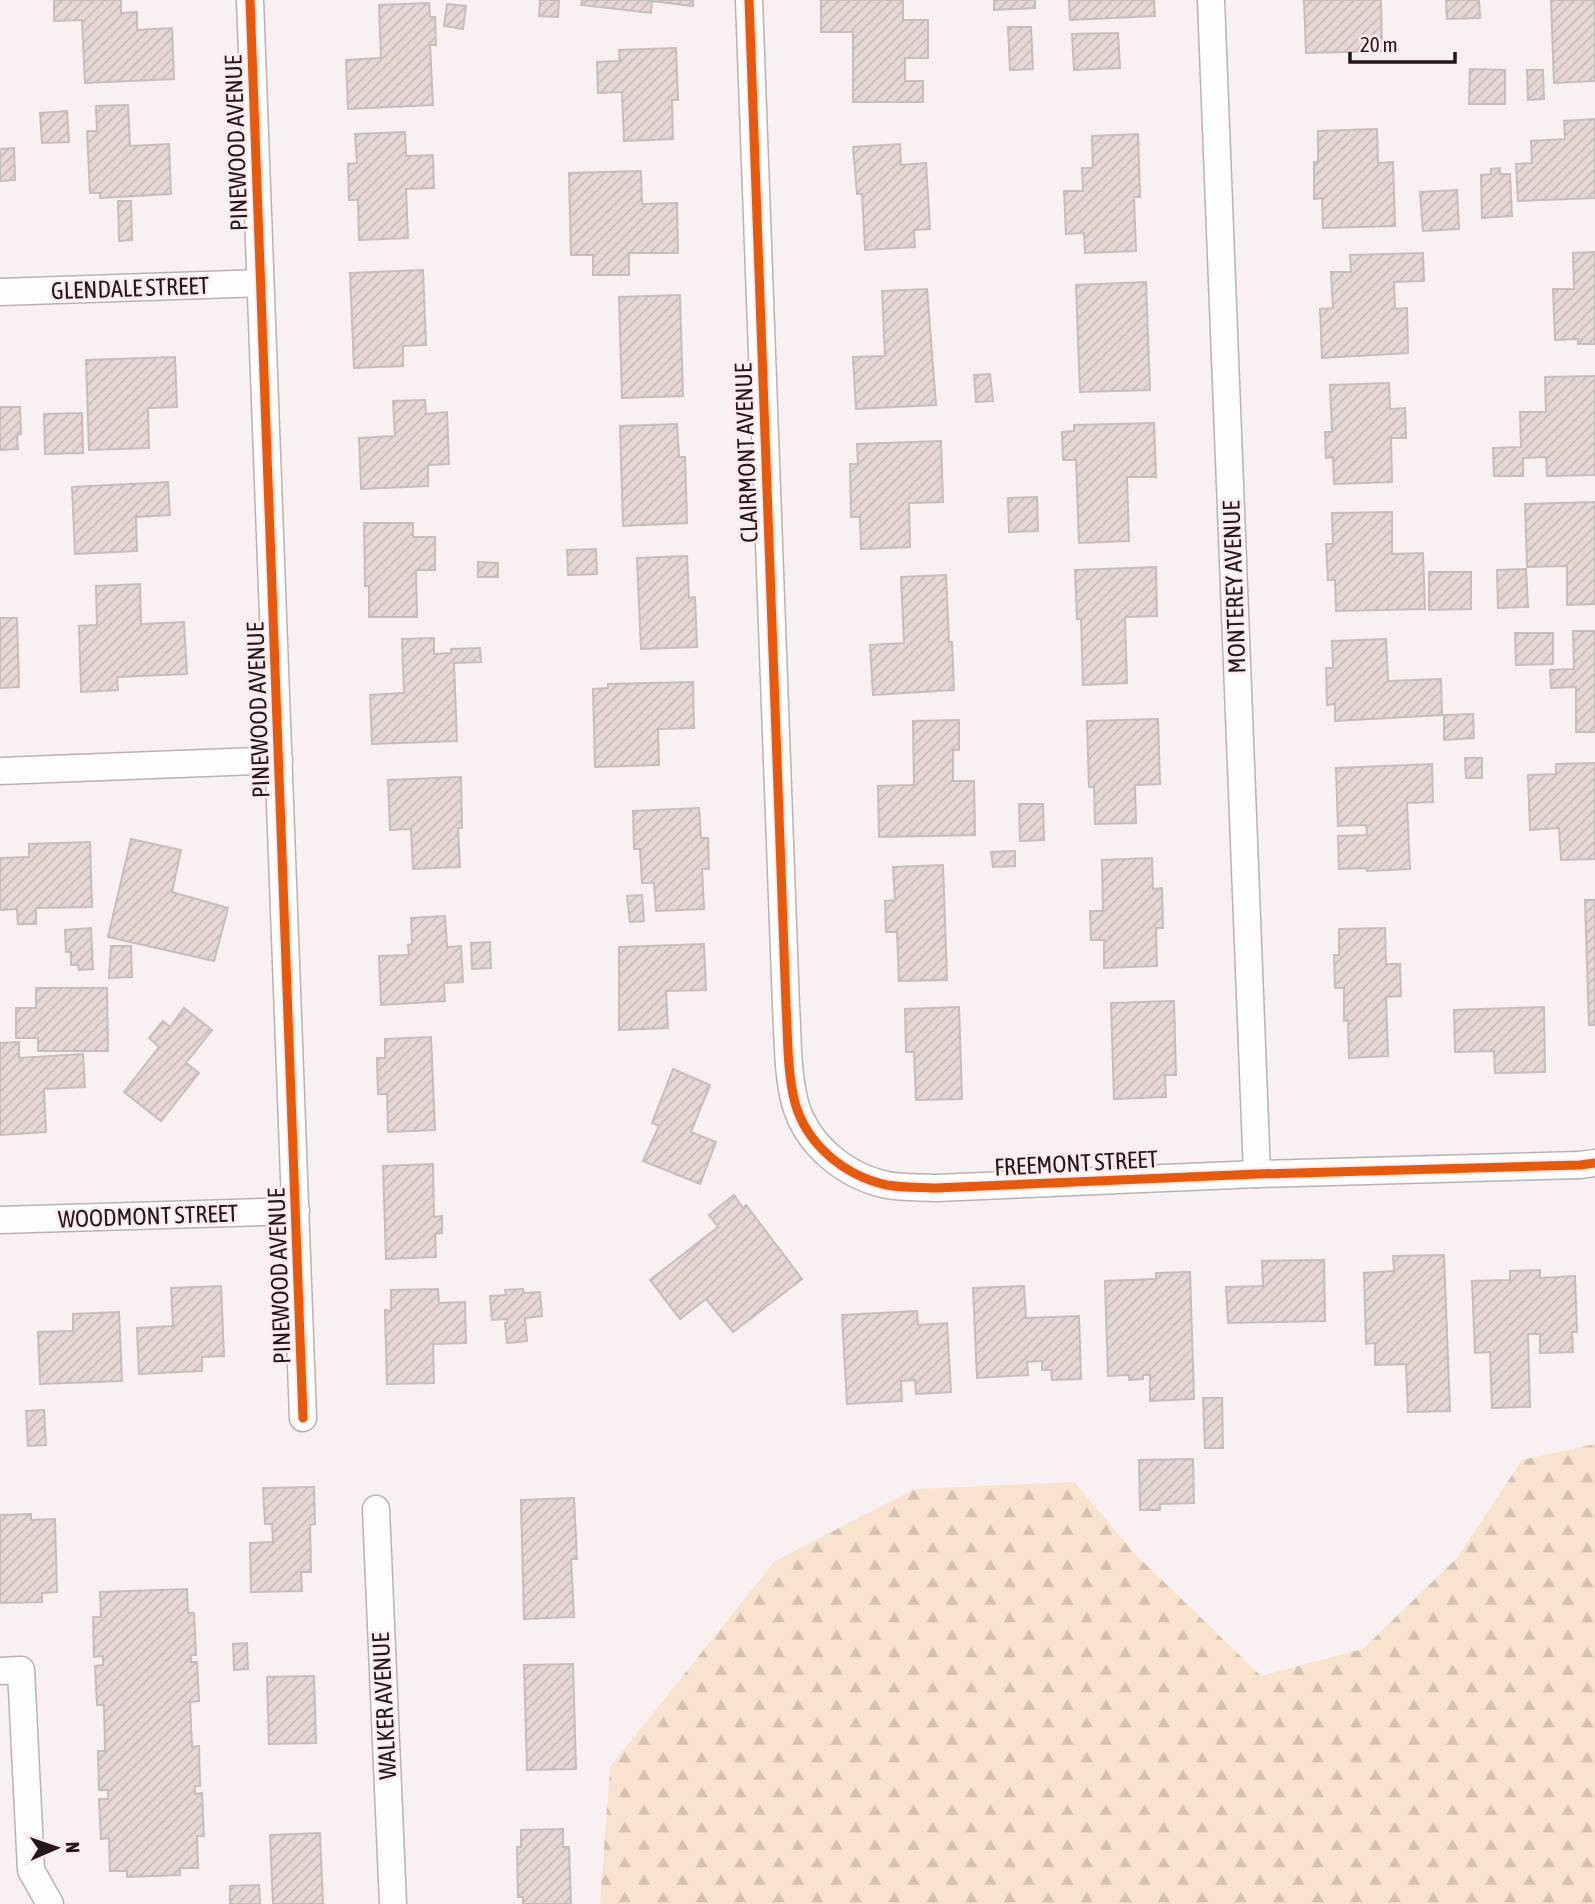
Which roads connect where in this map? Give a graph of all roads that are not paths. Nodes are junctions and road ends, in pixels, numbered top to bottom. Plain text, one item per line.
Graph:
1 (250, 0) edge
2 (749, 0) edge
3 (1211, 0) edge
4 (260, 284) junction
5 (0, 292) edge
6 (279, 761) junction
7 (0, 771) edge
8 (782, 905) joint
9 (1595, 1163) edge
10 (1257, 1174) junction
11 (296, 1211) junction
12 (0, 1220) edge
13 (303, 1418) dead end
14 (376, 1509) dead end
15 (0, 1671) edge
16 (50, 1904) edge
17 (393, 1904) edge

1 - 4 street, PINEWOOD AVENUE
2 - 8 street, CLAIRMONT AVENUE
3 - 10 street, MONTEREY AVENUE
4 - 5 street, GLENDALE STREET
4 - 6 street, PINEWOOD AVENUE
6 - 7 street
6 - 11 street, PINEWOOD AVENUE
8 - 10 street, FREEMONT STREET
9 - 10 street, FREEMONT STREET
11 - 12 street, WOODMONT STREET
11 - 13 street, PINEWOOD AVENUE
14 - 17 street, WALKER AVENUE
15 - 16 street

